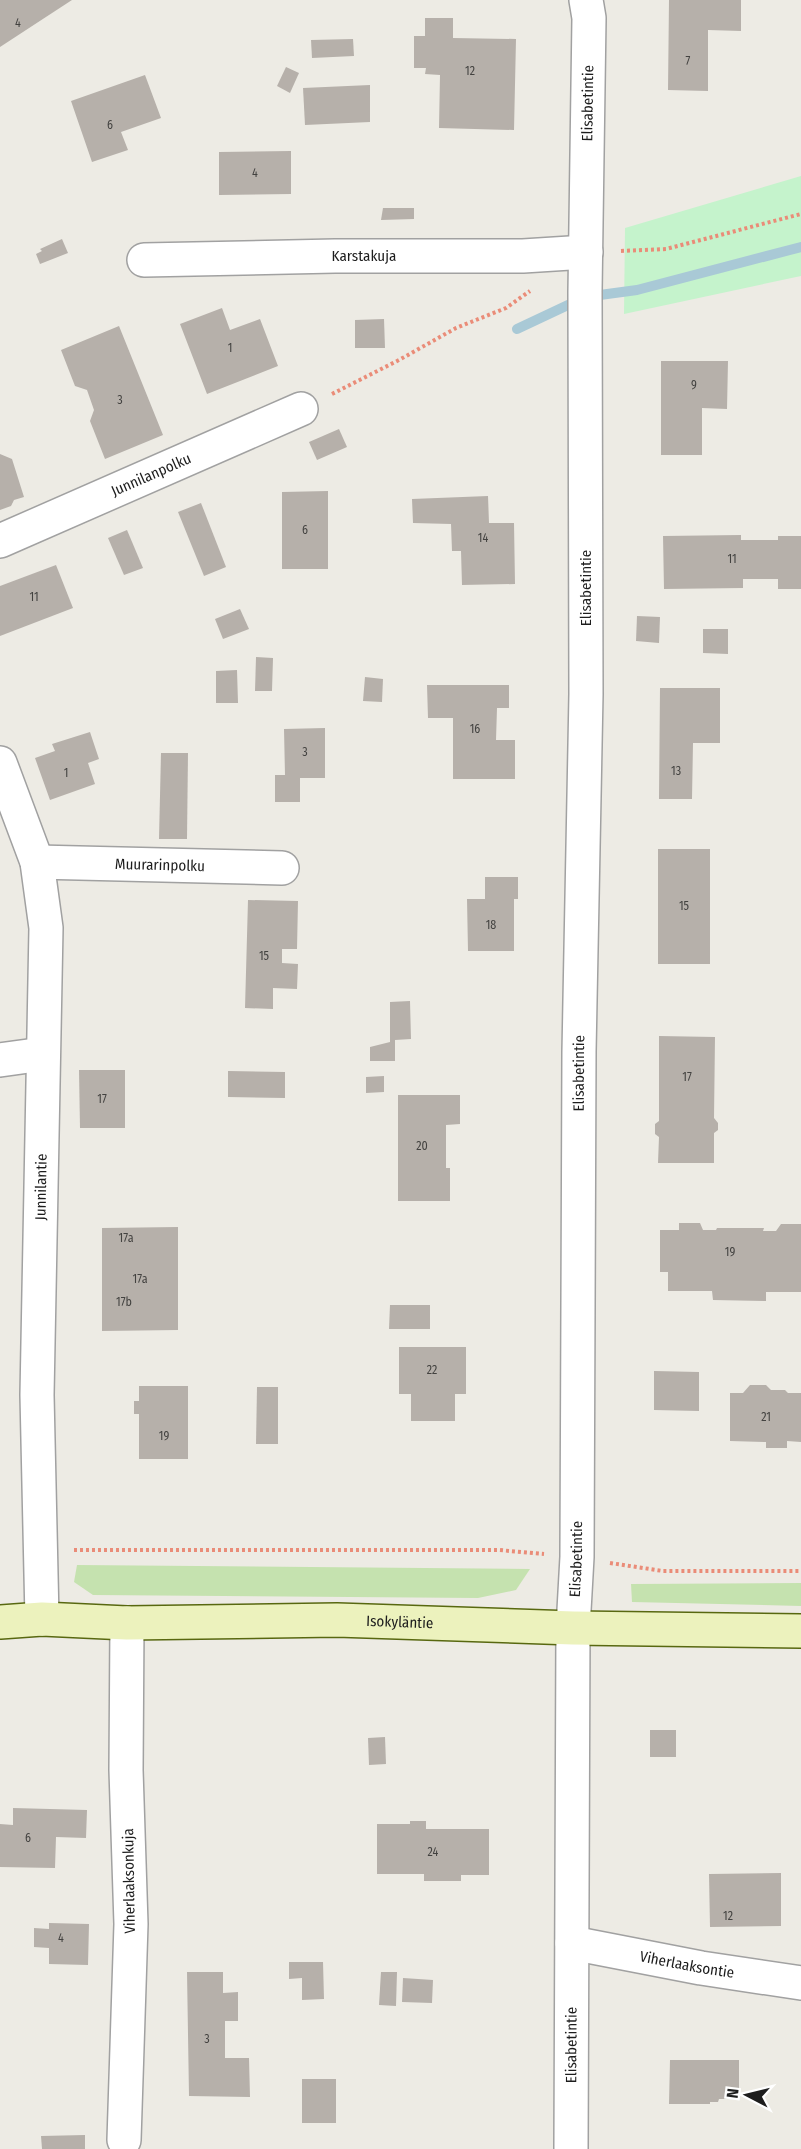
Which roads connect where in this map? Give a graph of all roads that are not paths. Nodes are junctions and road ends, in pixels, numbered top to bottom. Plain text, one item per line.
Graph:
1 (586, 0) edge
2 (586, 252) junction
3 (144, 260) dead end
4 (301, 409) road end
5 (0, 541) edge
6 (0, 763) edge
7 (37, 862) junction
8 (282, 868) dead end
9 (43, 1054) junction
10 (0, 1060) edge
11 (42, 1619) junction
12 (0, 1622) edge
13 (128, 1623) junction
14 (573, 1628) junction
15 (801, 1631) edge
16 (572, 1943) junction
17 (801, 1983) edge
18 (124, 2140) dead end
19 (571, 2149) edge

1 - 2 street, Elisabetintie
2 - 3 street, Karstakuja
2 - 14 street, Elisabetintie
4 - 5 street, Junnilanpolku
6 - 7 street, Junnilantie
7 - 8 street, Muurarinpolku
7 - 9 street, Junnilantie
9 - 10 street
9 - 11 street, Junnilantie
11 - 12 street, Isokyläntie
11 - 13 street, Isokyläntie
13 - 14 street, Isokyläntie
13 - 18 street, Viherlaaksonkuja
14 - 15 street, Isokyläntie
14 - 16 street, Elisabetintie
16 - 17 street, Viherlaaksontie
16 - 19 street, Elisabetintie

